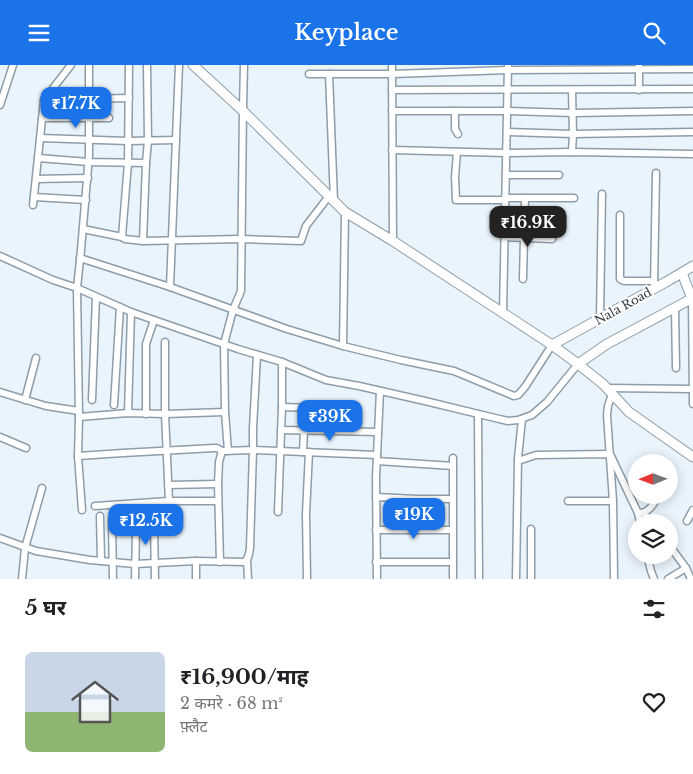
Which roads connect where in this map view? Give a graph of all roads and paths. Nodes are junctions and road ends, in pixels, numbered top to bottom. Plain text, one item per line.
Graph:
1 (12, 65) edge
2 (71, 65) edge
3 (89, 65) edge
4 (129, 65) edge
5 (147, 65) edge
6 (179, 65) edge
7 (193, 65) edge
8 (244, 65) edge
9 (392, 65) edge
10 (508, 67) edge
11 (640, 67) edge
12 (693, 69) edge
13 (309, 74) dead end
14 (329, 74) junction
15 (392, 74) junction
16 (693, 89) edge
17 (392, 90) junction
18 (508, 90) junction
19 (572, 90) junction
20 (639, 90) junction
21 (89, 98) junction
22 (128, 98) junction
23 (44, 99) junction
24 (0, 105) edge
25 (242, 111) junction
26 (392, 111) junction
27 (455, 111) junction
28 (507, 111) junction
29 (693, 111) edge
30 (573, 113) junction
31 (42, 118) junction
32 (89, 118) junction
33 (109, 118) dead end
34 (507, 132) junction
35 (693, 132) edge
36 (573, 133) junction
37 (458, 134) dead end
38 (40, 138) junction
39 (89, 140) junction
40 (176, 140) junction
41 (128, 141) junction
42 (148, 141) junction
43 (392, 150) junction
44 (457, 152) junction
45 (572, 152) junction
46 (506, 153) junction
47 (693, 154) edge
48 (38, 159) junction
49 (89, 161) junction
50 (128, 163) junction
51 (146, 163) junction
52 (656, 173) dead end
53 (506, 175) junction
54 (559, 175) dead end
55 (88, 178) junction
56 (36, 179) junction
57 (602, 194) dead end
58 (34, 197) junction
59 (331, 198) junction
60 (505, 198) junction
61 (525, 198) junction
62 (574, 198) dead end
63 (86, 200) junction
64 (33, 205) dead end
65 (345, 212) junction
66 (620, 215) dead end
67 (83, 229) junction
68 (122, 237) junction
69 (505, 237) junction
70 (525, 238) junction
71 (241, 239) junction
72 (552, 239) dead end
73 (172, 240) junction
74 (143, 241) junction
75 (393, 241) junction
76 (0, 256) edge
77 (80, 258) junction
78 (693, 266) edge
79 (683, 275) junction
80 (523, 279) dead end
81 (654, 285) junction
82 (77, 287) junction
83 (170, 287) junction
84 (691, 295) edge
85 (96, 297) junction
86 (120, 307) junction
87 (675, 308) junction
88 (233, 310) junction
89 (131, 312) junction
90 (503, 313) junction
91 (600, 318) junction
92 (154, 320) junction
93 (693, 332) edge
94 (165, 343) dead end
95 (224, 344) junction
96 (343, 346) junction
97 (554, 347) junction
98 (693, 351) edge
99 (257, 355) junction
100 (36, 359) dead end
101 (282, 362) junction
102 (577, 363) junction
103 (676, 368) dead end
104 (693, 389) edge
105 (380, 391) junction
106 (609, 391) junction
107 (0, 392) edge
108 (25, 400) junction
109 (92, 400) dead end
110 (693, 404) edge
111 (114, 405) dead end
112 (282, 407) junction
113 (346, 409) dead end
114 (225, 412) junction
115 (128, 413) junction
116 (79, 414) junction
117 (146, 414) junction
118 (165, 414) junction
119 (478, 414) junction
120 (522, 419) junction
121 (281, 431) junction
122 (304, 431) junction
123 (378, 432) junction
124 (0, 437) edge
125 (26, 447) dead end
126 (253, 450) junction
127 (166, 451) junction
128 (225, 451) junction
129 (280, 451) junction
130 (306, 452) junction
131 (610, 454) junction
132 (78, 456) junction
133 (693, 456) edge
134 (377, 458) junction
135 (453, 458) dead end
136 (518, 461) junction
137 (453, 466) junction
138 (218, 484) junction
139 (168, 485) junction
140 (42, 488) dead end
141 (376, 497) junction
142 (453, 499) junction
143 (169, 501) junction
144 (218, 501) junction
145 (568, 501) dead end
146 (613, 501) junction
147 (653, 504) edge
148 (94, 506) dead end
149 (82, 510) dead end
150 (693, 511) edge
151 (278, 512) dead end
152 (641, 513) joint
153 (100, 516) dead end
154 (112, 520) dead end
155 (687, 521) dead end
156 (154, 522) dead end
157 (136, 528) dead end
158 (376, 529) junction
159 (531, 529) dead end
160 (452, 530) junction
161 (0, 538) edge
162 (25, 548) junction
163 (678, 557) edge
164 (247, 560) junction
165 (101, 561) junction
166 (196, 561) junction
167 (220, 562) junction
168 (376, 562) junction
169 (453, 562) junction
170 (113, 563) junction
171 (135, 564) junction
172 (155, 564) junction
173 (649, 564) edge
174 (686, 568) junction
175 (452, 577) dead end
176 (22, 579) edge
177 (113, 579) edge
178 (135, 579) edge
179 (155, 579) edge
180 (196, 579) edge
181 (248, 579) edge
182 (307, 579) edge
183 (376, 579) edge
184 (479, 579) edge
185 (507, 579) edge
186 (516, 579) edge
187 (531, 579) edge
188 (614, 579) edge
189 (654, 579) edge
190 (668, 579) edge
191 (691, 579) edge

1 - 24 street
2 - 23 street
3 - 21 street
4 - 22 street
5 - 42 street
6 - 40 street
7 - 25 street
8 - 25 street
9 - 15 street
10 - 11 street
10 - 15 street
10 - 18 street
11 - 12 street
11 - 20 street
13 - 14 street
14 - 15 street
14 - 59 street
15 - 17 street
16 - 20 street
17 - 18 street
17 - 26 street
18 - 19 street
18 - 28 street
19 - 20 street
19 - 30 street
21 - 22 street
21 - 23 street
21 - 32 street
22 - 41 street
23 - 31 street
25 - 59 street
25 - 71 street
26 - 27 street
26 - 43 street
27 - 28 street
27 - 37 street
28 - 30 street
28 - 34 street
29 - 30 street
30 - 36 street
31 - 32 street
31 - 38 street
32 - 33 street
32 - 39 street
34 - 36 street
34 - 46 street
35 - 36 street
36 - 45 street
38 - 39 street
38 - 48 street
39 - 41 street
39 - 49 street
40 - 42 street
40 - 73 street
41 - 42 street
41 - 50 street
42 - 51 street
43 - 44 street
43 - 75 street
44 - 46 street
44 - 60 street
45 - 46 street
45 - 47 street
46 - 53 street
48 - 49 street
48 - 56 street
49 - 50 street
49 - 55 street
50 - 51 street
50 - 68 street
51 - 74 street
52 - 81 street
53 - 54 street
53 - 60 street
55 - 56 street
55 - 63 street
56 - 58 street
57 - 91 street
58 - 63 street
58 - 64 street
59 - 65 street
59 - 71 street
60 - 61 street
60 - 69 street
61 - 62 street
61 - 70 street
63 - 67 street
65 - 75 street
65 - 96 street
66 - 81 street
67 - 68 street
67 - 77 street
68 - 74 street
69 - 70 street
69 - 90 street
70 - 72 street
70 - 80 street
71 - 73 street
71 - 88 street
73 - 74 street
73 - 83 street
75 - 90 street
76 - 82 street
77 - 82 street
77 - 83 street
78 - 79 street, Nala Road
79 - 81 street, Nala Road
79 - 84 street
81 - 91 street, Nala Road
82 - 85 street
82 - 116 street
83 - 88 street
84 - 87 street
84 - 93 street
85 - 86 street
85 - 109 street
86 - 89 street
86 - 111 street
87 - 102 street
87 - 103 street
88 - 95 street
88 - 96 street
89 - 92 street
89 - 115 street
90 - 97 street
91 - 97 street, Nala Road
92 - 95 street
92 - 117 street
93 - 98 street
94 - 118 street
95 - 99 street
95 - 114 street
96 - 97 street
97 - 102 street
98 - 104 street
99 - 101 street
99 - 126 street
100 - 108 street
101 - 105 street
101 - 112 street
102 - 106 street
102 - 120 street
104 - 106 street
104 - 110 street
105 - 119 street
105 - 123 street
106 - 131 street
106 - 133 street
107 - 108 street
108 - 116 street
112 - 113 street
112 - 121 street
114 - 118 street
114 - 128 street
115 - 116 street
115 - 117 street
116 - 132 street
117 - 118 street
118 - 127 street
119 - 120 street
119 - 184 street
120 - 136 street
121 - 122 street
121 - 129 street
122 - 123 street
122 - 130 street
123 - 134 street
124 - 125 street
126 - 128 street
126 - 129 street
126 - 164 street
127 - 128 street
127 - 132 street
127 - 139 street
128 - 138 street
129 - 130 street
129 - 151 street
130 - 134 street
130 - 182 street
131 - 136 street
131 - 146 street
131 - 152 street
132 - 149 street
134 - 137 street
134 - 141 street
135 - 137 street
136 - 186 street
137 - 142 street
138 - 139 street
138 - 144 street
139 - 143 street
140 - 162 street
141 - 142 street
141 - 158 street
142 - 160 street
143 - 144 street
143 - 148 street
144 - 167 street
145 - 146 street
146 - 188 street
147 - 152 street
150 - 155 street
153 - 165 street
154 - 170 street
156 - 172 street
157 - 171 street
158 - 160 street
158 - 168 street
159 - 187 street
160 - 169 street
161 - 162 street
162 - 165 street
162 - 176 street
163 - 174 street
164 - 167 street
164 - 181 street
165 - 170 street
166 - 167 street
166 - 172 street
166 - 180 street
168 - 169 street
168 - 183 street
169 - 175 street
170 - 171 street
170 - 177 street
171 - 172 street
171 - 178 street
172 - 179 street
173 - 189 street
174 - 190 street
174 - 191 street
185 - 186 street

